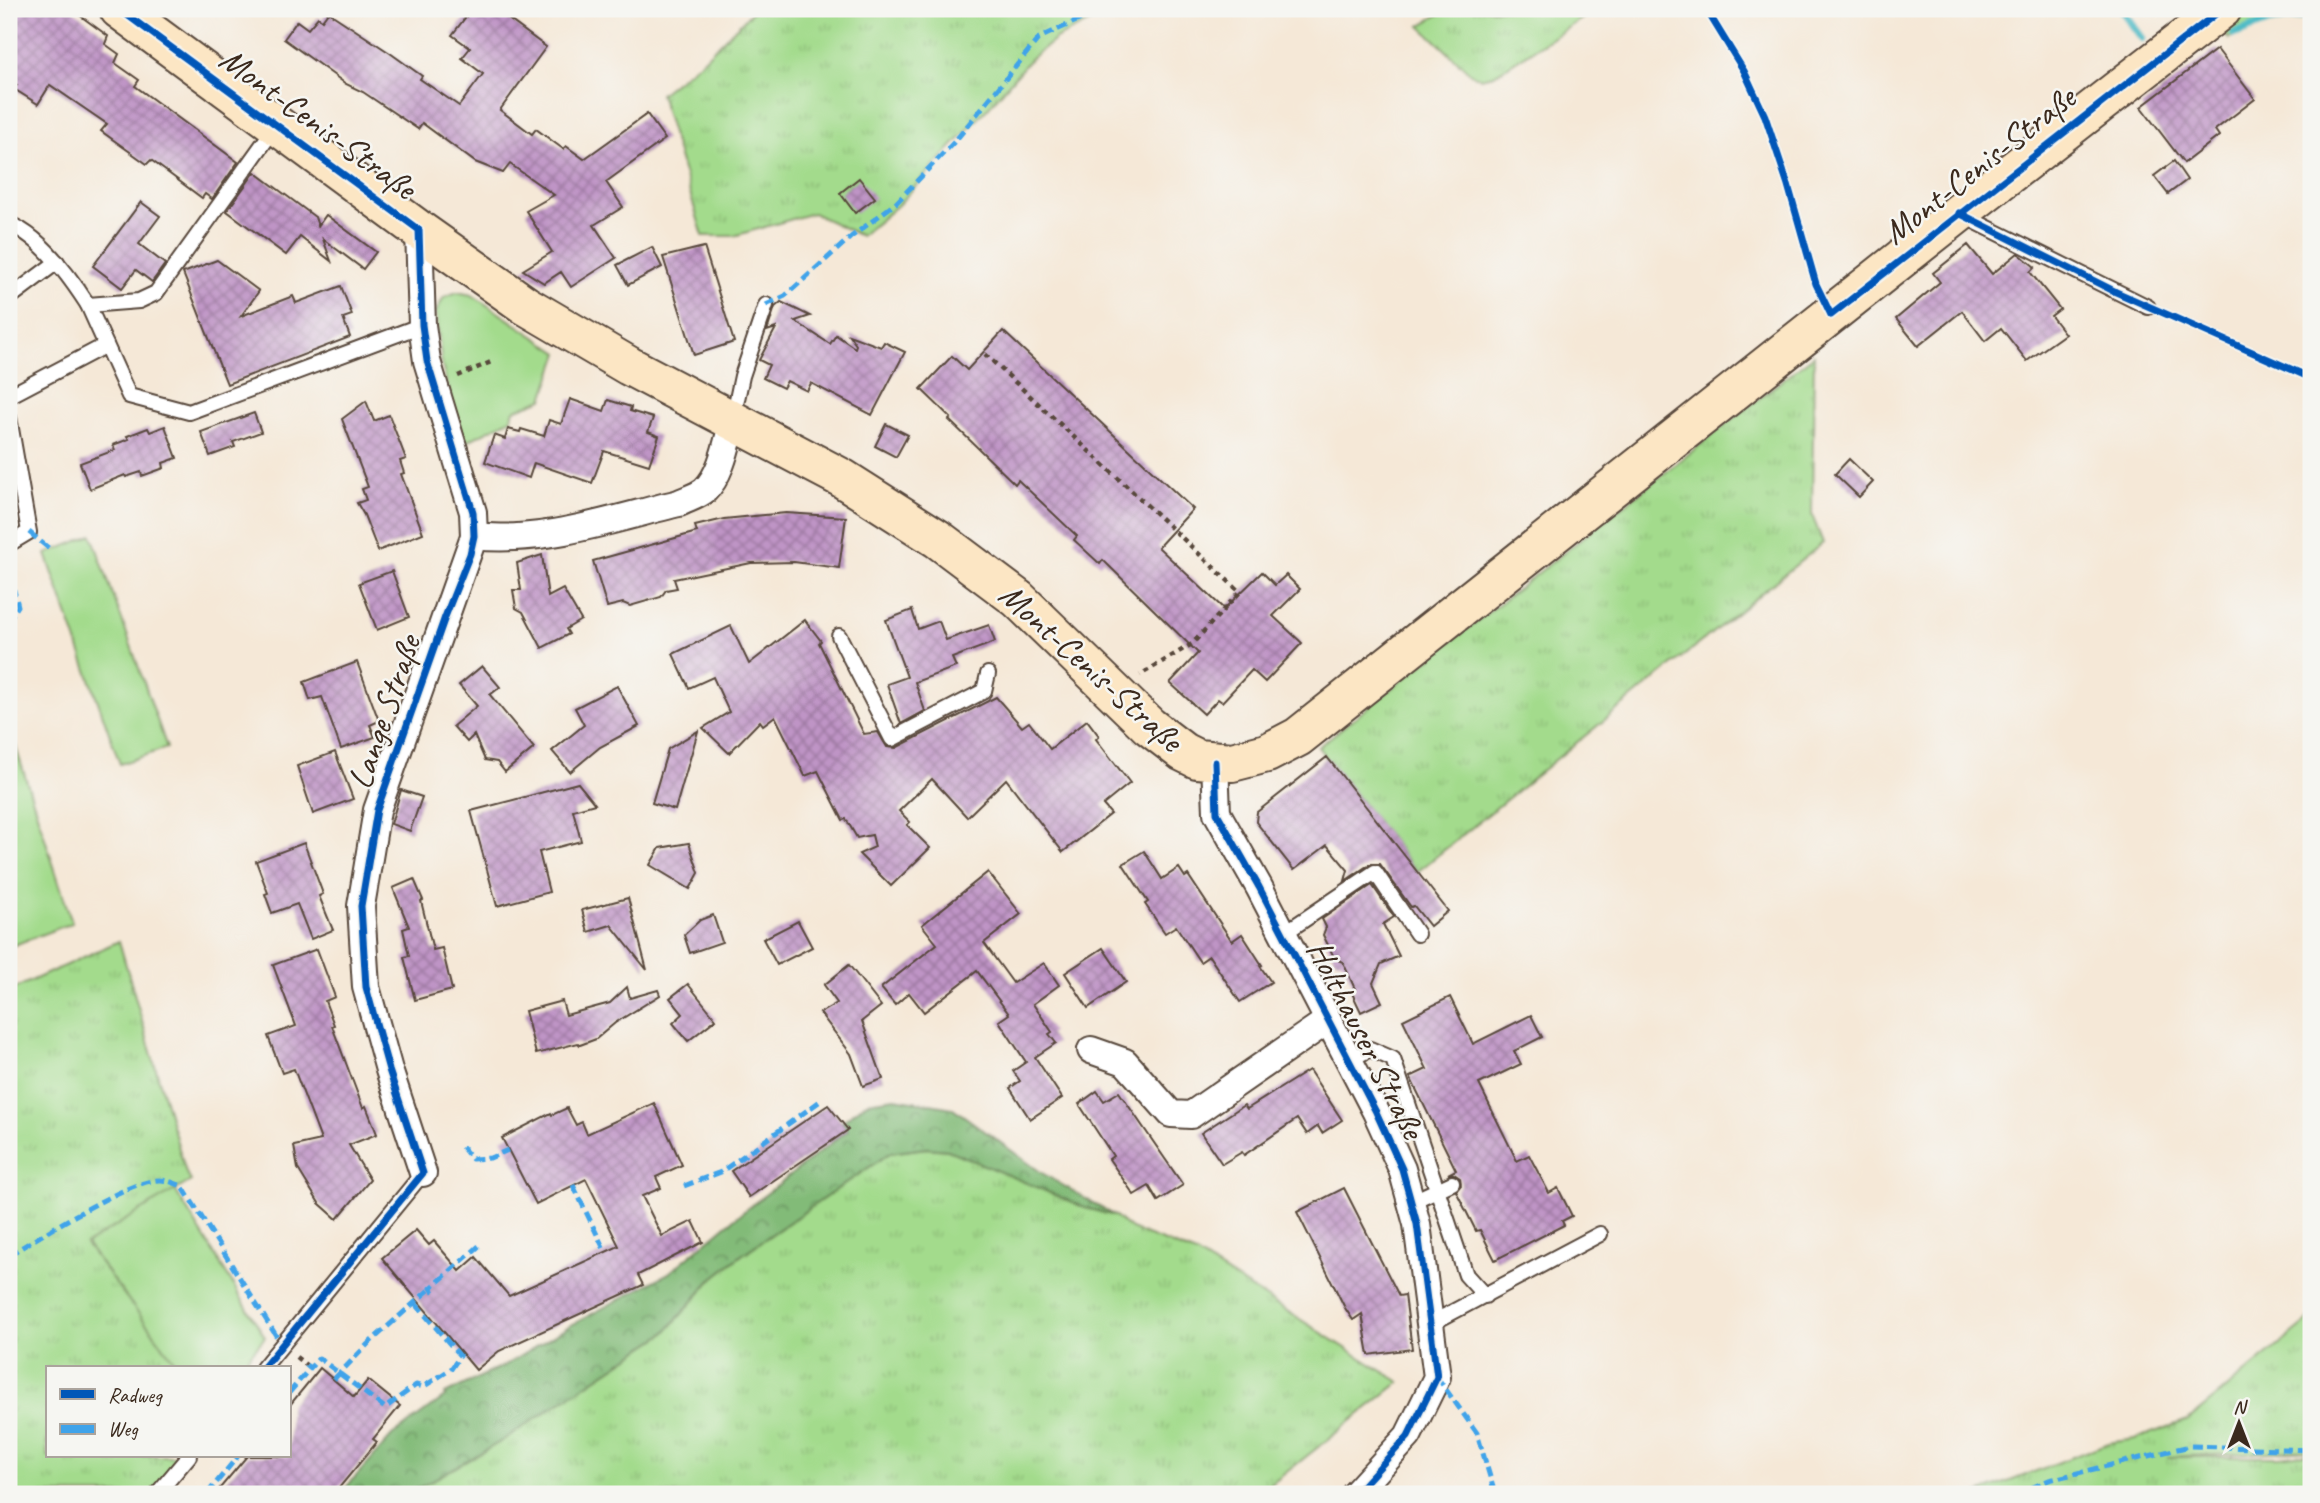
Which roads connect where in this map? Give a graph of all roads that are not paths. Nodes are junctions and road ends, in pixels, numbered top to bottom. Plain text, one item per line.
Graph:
1 (119, 9) edge
2 (2222, 9) edge
3 (277, 125) junction
4 (1959, 213) junction
5 (9, 224) edge
6 (419, 230) junction
7 (57, 262) junction
8 (9, 298) edge
9 (88, 305) junction
10 (766, 305) dead end
11 (2148, 306) dead end
12 (422, 325) junction
13 (106, 345) junction
14 (9, 396) edge
15 (9, 417) edge
16 (733, 421) junction
17 (474, 536) junction
18 (9, 544) edge
19 (839, 636) dead end
20 (988, 674) dead end
21 (1214, 762) junction
22 (1283, 934) junction
23 (1417, 934) dead end
24 (1327, 1021) junction
25 (1091, 1050) dead end
26 (1349, 1060) junction
27 (423, 1173) joint
28 (1452, 1183) dead end
29 (1438, 1190) junction
30 (1411, 1202) junction
31 (1600, 1234) dead end
32 (1485, 1296) junction
33 (1430, 1324) junction
34 (265, 1366) edge
35 (187, 1458) edge
36 (157, 1494) edge
37 (1355, 1494) edge

1 - 3 main road, Mont-Cenis-Straße
2 - 4 main road, Mont-Cenis-Straße
3 - 6 main road, Mont-Cenis-Straße
3 - 9 lane
4 - 11 lane
4 - 21 main road, Mont-Cenis-Straße
5 - 7 lane
6 - 12 street, Lange Straße
6 - 16 main road, Mont-Cenis-Straße
7 - 8 lane
7 - 9 lane
9 - 13 lane
10 - 16 lane
12 - 13 lane
12 - 17 street, Lange Straße
13 - 14 lane
15 - 18 lane
16 - 17 street
16 - 21 main road, Mont-Cenis-Straße
17 - 27 street, Lange Straße
19 - 20 lane
21 - 22 street, Holthauser Straße
22 - 23 lane
22 - 24 street, Holthauser Straße
24 - 25 street, Holthauser Straße
24 - 26 street, Holthauser Straße
26 - 29 lane
26 - 30 street, Holthauser Straße
27 - 34 lane, Lange Straße
28 - 29 lane
29 - 30 lane
29 - 32 lane
30 - 33 street, Holthauser Straße
31 - 32 lane
32 - 33 lane
33 - 37 street, Holthauser Straße
35 - 36 lane

